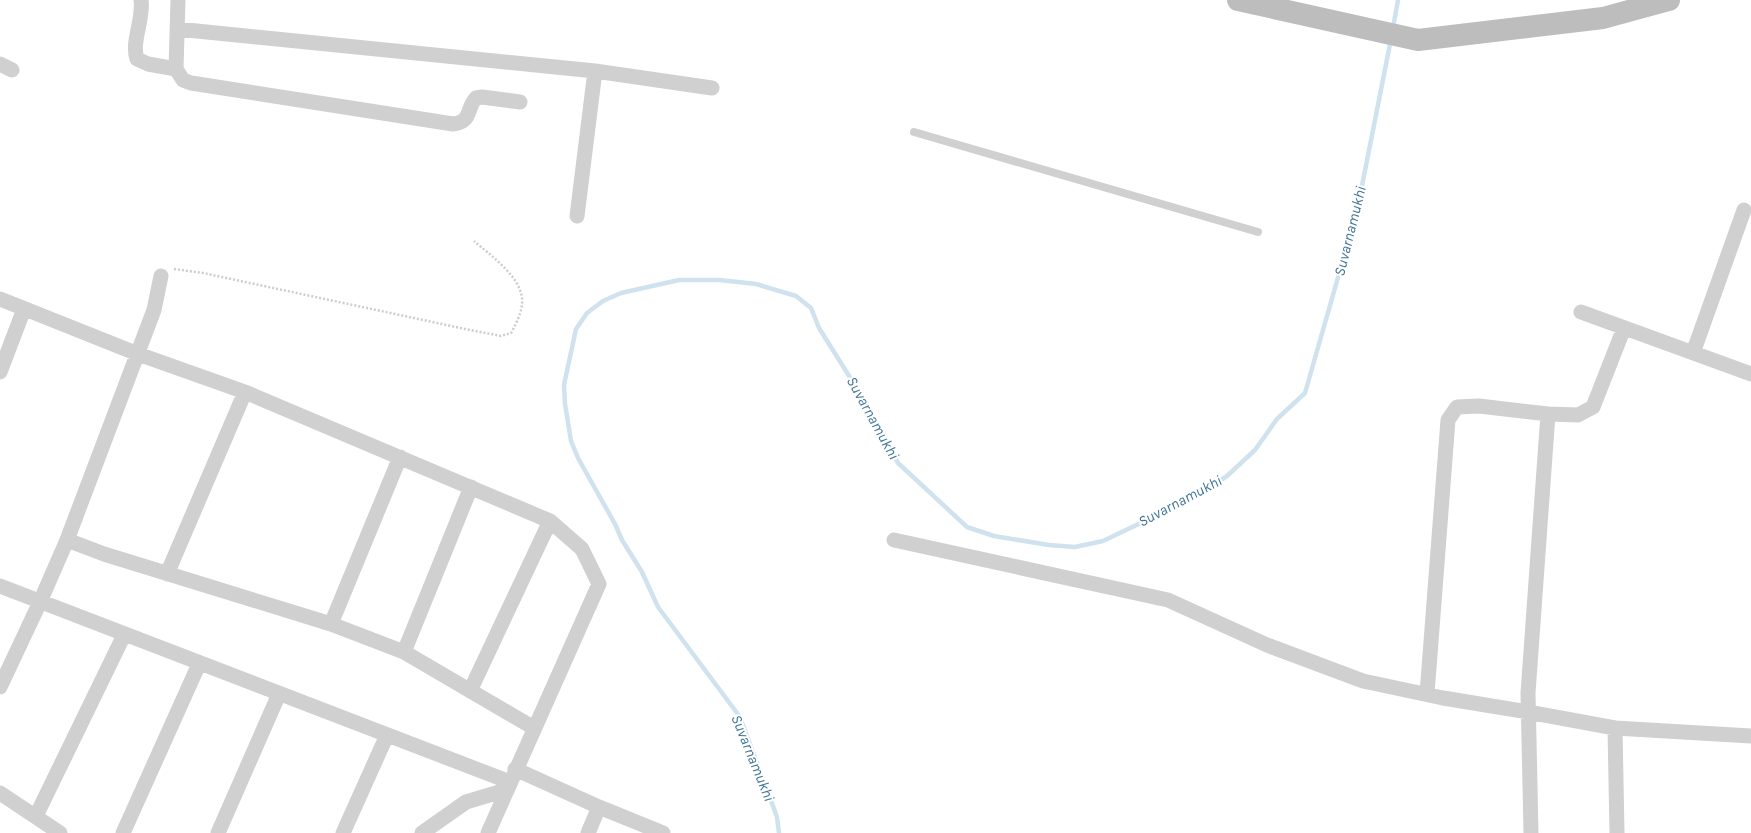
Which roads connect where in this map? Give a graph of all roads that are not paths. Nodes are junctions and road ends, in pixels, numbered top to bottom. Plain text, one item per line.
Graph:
1 (141, 0) edge
2 (178, 0) edge
3 (1238, 0) edge
4 (1669, 0) edge
5 (177, 29) junction
6 (176, 69) junction
7 (595, 71) junction
8 (712, 88) dead end
9 (520, 102) dead end
10 (914, 132) dead end
11 (1744, 210) dead end
12 (577, 216) dead end
13 (1258, 232) dead end
14 (161, 276) road end
15 (0, 300) edge
16 (24, 309) junction
17 (1581, 312) dead end
18 (1624, 328) junction
19 (1693, 353) junction
20 (138, 354) junction
21 (0, 372) edge
22 (1751, 374) edge
23 (244, 392) junction
24 (1548, 414) junction
25 (400, 458) junction
26 (471, 488) junction
27 (550, 521) junction
28 (67, 540) junction
29 (894, 540) dead end
30 (167, 574) junction
31 (0, 586) edge
32 (40, 602) junction
33 (332, 624) junction
34 (124, 635) junction
35 (404, 652) junction
36 (199, 664) junction
37 (0, 687) edge
38 (470, 691) junction
39 (278, 694) junction
40 (1426, 694) junction
41 (1528, 712) junction
42 (534, 728) junction
43 (1615, 728) junction
44 (387, 735) junction
45 (1751, 736) edge
46 (510, 780) junction
47 (0, 793) edge
48 (599, 807) junction
49 (36, 816) junction
50 (60, 833) edge
51 (123, 833) edge
52 (218, 833) edge
53 (343, 833) edge
54 (422, 833) edge
55 (488, 833) edge
56 (588, 833) edge
57 (663, 833) edge
58 (1531, 833) edge
59 (1617, 833) edge

1 - 6 street
2 - 5 street
3 - 4 main road
5 - 6 street
5 - 7 street
6 - 9 street
7 - 8 street
7 - 12 street
10 - 13 lane
11 - 19 street
14 - 20 street
15 - 16 street
16 - 20 street
16 - 21 street
17 - 18 street
18 - 19 street
18 - 24 street
19 - 22 street
20 - 23 street
20 - 28 street
23 - 25 street
23 - 30 street
24 - 40 street
24 - 41 street
25 - 26 street
25 - 33 street
26 - 27 street
26 - 35 street
27 - 38 street
27 - 42 street
28 - 30 street
28 - 32 street
29 - 40 street
30 - 33 street
31 - 32 street
32 - 34 street
32 - 37 street
33 - 35 street
34 - 36 street
34 - 49 street
35 - 38 street
36 - 39 street
36 - 51 street
38 - 42 street
39 - 44 street
39 - 52 street
40 - 41 street
41 - 43 street
41 - 58 street
42 - 46 street
43 - 45 street
43 - 59 street
44 - 46 street
44 - 53 street
46 - 48 street
46 - 54 street
46 - 55 street
47 - 49 street
48 - 56 street
48 - 57 street
49 - 50 street

